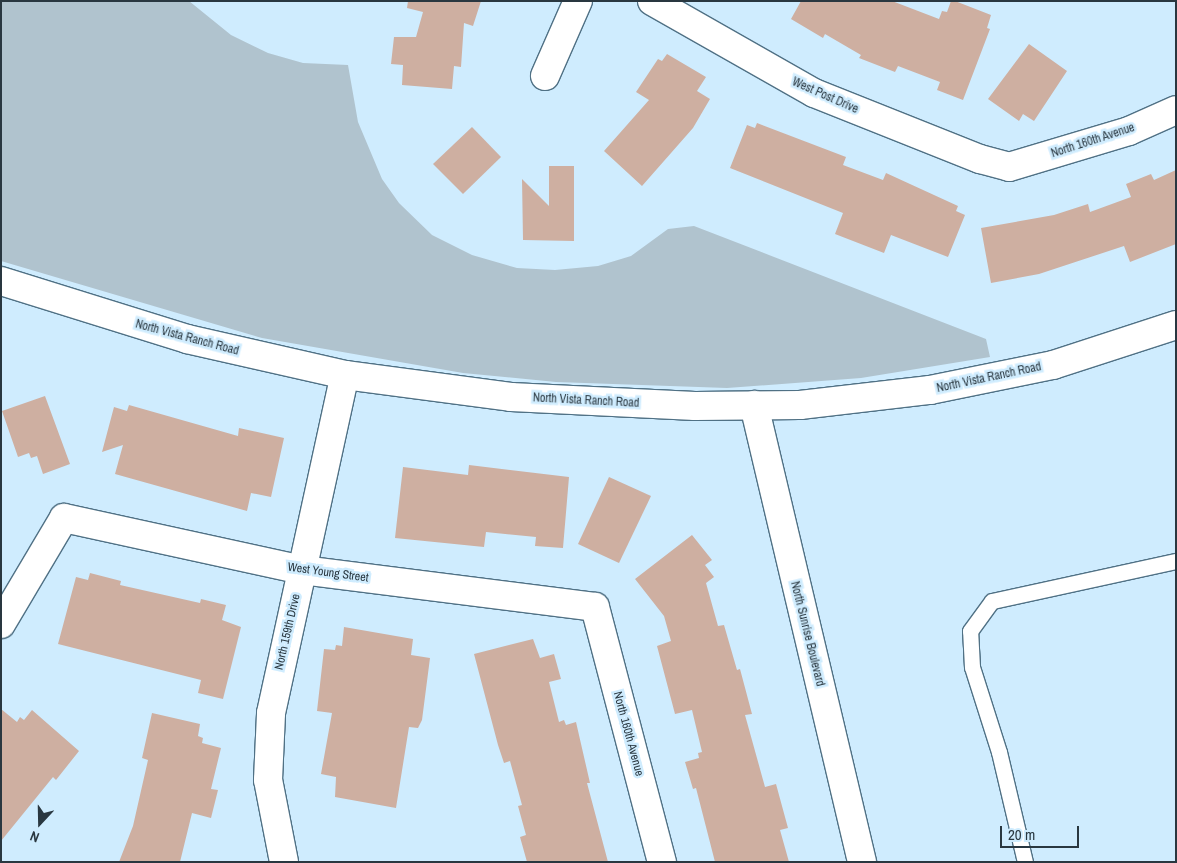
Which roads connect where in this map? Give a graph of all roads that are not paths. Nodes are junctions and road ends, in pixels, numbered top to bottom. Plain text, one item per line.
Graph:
1 (578, 1) edge
2 (652, 1) edge
3 (545, 76) dead end
4 (1176, 110) edge
5 (1009, 167) joint
6 (1, 281) edge
7 (1176, 325) edge
8 (345, 375) junction
9 (754, 405) junction
10 (1176, 561) edge
11 (302, 570) junction
12 (595, 607) joint
13 (1, 624) edge
14 (284, 862) edge
15 (662, 862) edge
16 (862, 862) edge
17 (1025, 862) edge

1 - 3 street
2 - 5 street, West Post Drive
4 - 5 street, North 160th Avenue
6 - 8 street, North Vista Ranch Road
7 - 9 street, North Vista Ranch Road
8 - 9 street, North Vista Ranch Road
8 - 11 street, North 159th Drive
9 - 16 street, North Sunrise Boulevard
10 - 17 lane
11 - 12 street, West Young Street
11 - 13 street, West Young Street
11 - 14 street, North 159th Drive
12 - 15 street, North 160th Avenue

